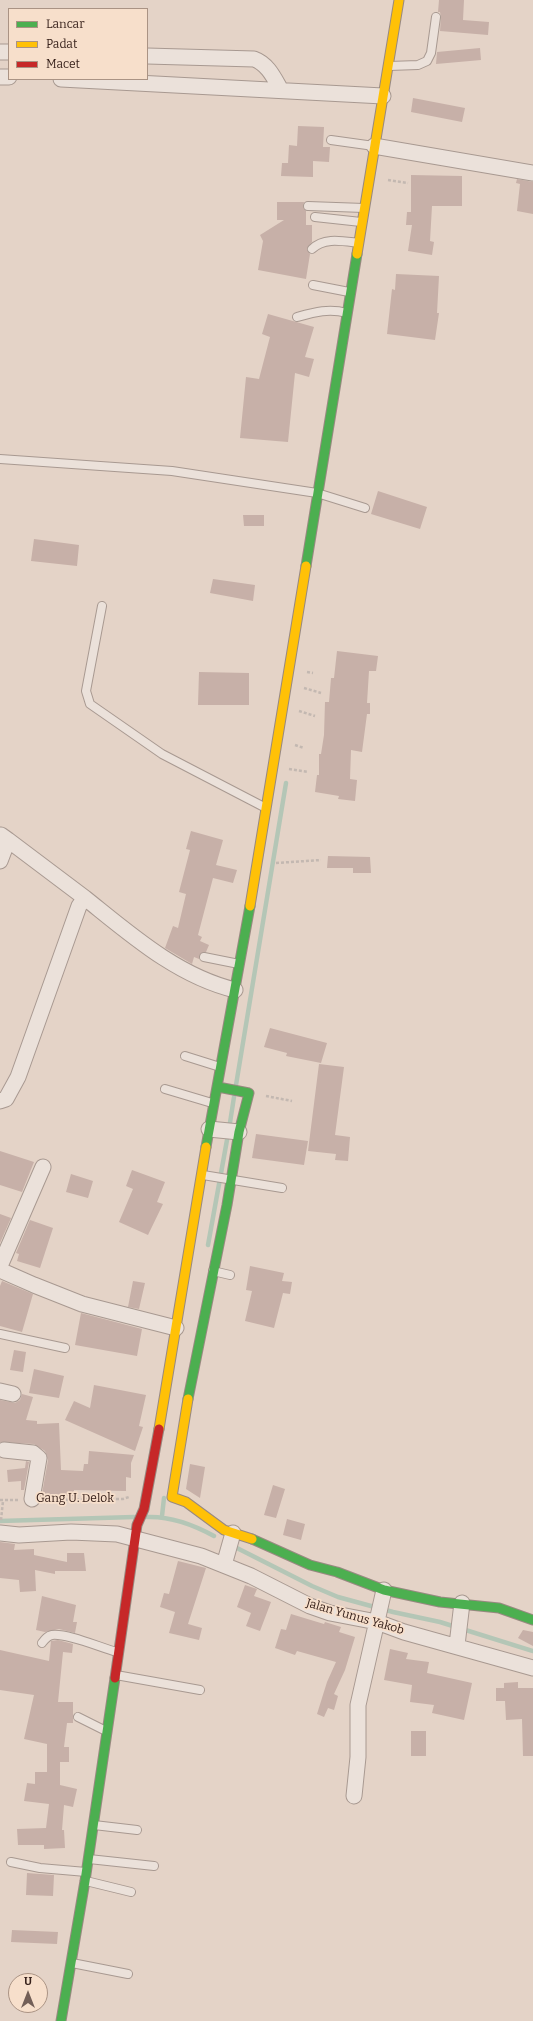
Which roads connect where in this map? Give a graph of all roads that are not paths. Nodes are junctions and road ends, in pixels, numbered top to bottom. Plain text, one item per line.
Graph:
1 (399, 0) edge
2 (436, 17) dead end
3 (148, 56) edge
4 (388, 66) junction
5 (81, 80) edge
6 (281, 90) junction
7 (383, 96) junction
8 (332, 140) dead end
9 (374, 146) junction
10 (533, 173) edge
11 (308, 206) dead end
12 (364, 208) junction
13 (314, 217) dead end
14 (362, 222) junction
15 (359, 243) junction
16 (312, 249) dead end
17 (313, 285) dead end
18 (350, 292) junction
19 (347, 313) junction
20 (297, 317) dead end
21 (0, 458) edge
22 (317, 493) junction
23 (365, 508) dead end
24 (102, 606) dead end
25 (266, 808) junction
26 (4, 837) edge
27 (0, 861) edge
28 (85, 898) junction
29 (204, 957) dead end
30 (240, 964) junction
31 (235, 990) junction
32 (185, 1056) dead end
33 (221, 1068) junction
34 (218, 1087) junction
35 (165, 1089) dead end
36 (0, 1101) edge
37 (214, 1104) junction
38 (226, 1131) junction
39 (43, 1167) dead end
40 (207, 1176) junction
41 (228, 1179) junction
42 (282, 1188) dead end
43 (0, 1266) edge
44 (201, 1268) junction
45 (0, 1270) edge
46 (230, 1275) dead end
47 (176, 1328) junction
48 (0, 1334) edge
49 (65, 1348) dead end
50 (183, 1366) junction
51 (4, 1450) dead end
52 (162, 1494) junction
53 (32, 1499) road end
54 (136, 1532) junction
55 (0, 1533) edge
56 (232, 1537) junction
57 (225, 1561) junction
58 (383, 1595) junction
59 (462, 1603) junction
60 (378, 1619) junction
61 (533, 1620) edge
62 (458, 1641) junction
63 (42, 1643) dead end
64 (117, 1652) junction
65 (533, 1668) edge
66 (115, 1675) junction
67 (200, 1690) dead end
68 (78, 1717) dead end
69 (106, 1731) junction
70 (354, 1796) dead end
71 (94, 1824) junction
72 (137, 1830) dead end
73 (88, 1859) junction
74 (11, 1862) dead end
75 (154, 1866) dead end
76 (86, 1877) junction
77 (130, 1892) dead end
78 (72, 1964) junction
79 (128, 1974) dead end
80 (61, 2021) edge

1 - 4 main road
2 - 4 lane
3 - 6 street
4 - 7 main road
5 - 6 street
6 - 7 street
7 - 9 main road
8 - 9 lane
9 - 10 street
9 - 12 main road
11 - 12 lane
12 - 14 main road
13 - 14 lane
14 - 15 main road
15 - 16 lane
15 - 18 main road
17 - 18 lane
18 - 19 main road
19 - 20 lane
19 - 22 main road
21 - 22 lane
22 - 23 lane
22 - 25 main road
24 - 25 lane
25 - 30 main road
26 - 27 street
26 - 28 street
28 - 31 street
28 - 36 street
29 - 30 lane
30 - 31 main road
31 - 33 main road
32 - 33 lane
33 - 34 main road
34 - 37 main road
34 - 38 main road
35 - 37 lane
37 - 38 main road
38 - 40 main road
38 - 41 main road
39 - 43 street
40 - 41 lane
40 - 44 main road
41 - 42 lane
41 - 44 main road
44 - 46 lane
44 - 47 main road
44 - 50 main road
45 - 47 street
47 - 50 main road
48 - 49 lane
50 - 52 main road
50 - 52 main road
51 - 53 street
52 - 54 main road
52 - 56 main road
54 - 55 street, Jalan Yunus Yakob
54 - 57 street, Jalan Yunus Yakob
54 - 64 main road
56 - 57 street
56 - 58 main road
57 - 60 street, Jalan Yunus Yakob
58 - 59 main road
58 - 60 street
59 - 61 main road
59 - 62 street
60 - 62 street, Jalan Yunus Yakob
60 - 70 street
62 - 65 street, Jalan Yunus Yakob
63 - 64 lane
64 - 66 main road
66 - 67 lane
66 - 69 main road
68 - 69 lane
69 - 71 main road
71 - 72 lane
71 - 73 main road
73 - 75 lane
73 - 76 main road
74 - 76 lane
76 - 77 lane
76 - 78 main road
78 - 79 lane
78 - 80 main road

